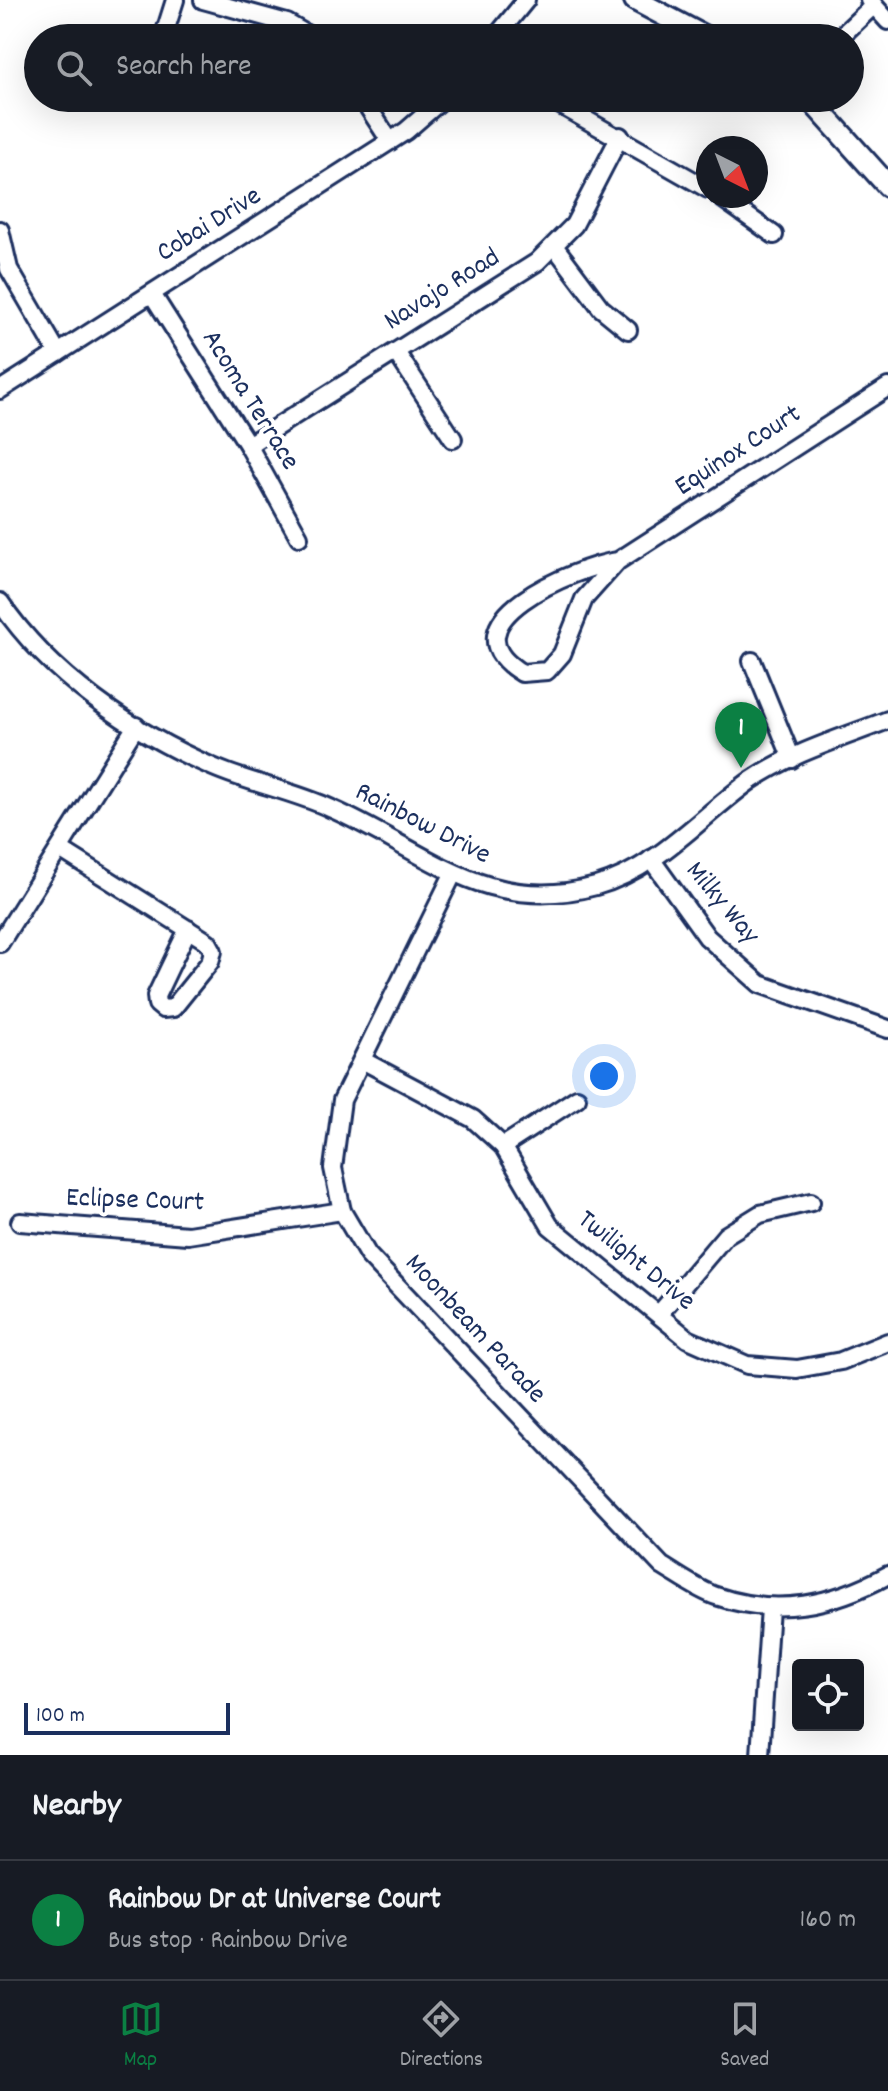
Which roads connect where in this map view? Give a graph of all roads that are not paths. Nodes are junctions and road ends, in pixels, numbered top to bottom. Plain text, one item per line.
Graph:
1 (175, 0) edge
2 (203, 0) edge
3 (526, 0) edge
4 (635, 0) edge
5 (872, 3) edge
6 (888, 21) edge
7 (167, 24) edge
8 (289, 24) edge
9 (506, 24) edge
10 (680, 24) edge
11 (852, 24) edge
12 (371, 112) edge
13 (426, 112) edge
14 (575, 112) edge
15 (822, 112) edge
16 (620, 136) junction
17 (390, 141) junction
18 (696, 182) edge
19 (888, 186) edge
20 (736, 208) edge
21 (0, 230) edge
22 (774, 235) dead end
23 (555, 247) junction
24 (152, 294) junction
25 (628, 330) dead end
26 (396, 352) junction
27 (58, 353) junction
28 (888, 387) edge
29 (0, 390) edge
30 (453, 439) dead end
31 (248, 445) junction
32 (299, 537) dead end
33 (618, 561) junction
34 (1, 605) edge
35 (752, 661) dead end
36 (888, 720) edge
37 (136, 726) junction
38 (792, 759) junction
39 (60, 849) junction
40 (651, 859) junction
41 (453, 874) junction
42 (188, 929) junction
43 (0, 943) edge
44 (888, 1029) edge
45 (362, 1060) junction
46 (577, 1098) dead end
47 (503, 1146) junction
48 (811, 1202) dead end
49 (342, 1211) junction
50 (20, 1222) dead end
51 (659, 1314) junction
52 (888, 1342) edge
53 (888, 1575) edge
54 (770, 1608) junction
55 (760, 1755) edge

1 - 7 street
2 - 8 street
3 - 9 street
4 - 10 street
5 - 6 street
5 - 11 street
12 - 17 street
13 - 17 street, Cobai Drive
14 - 16 street
15 - 19 street
16 - 18 street
16 - 23 street, Navajo Road
17 - 24 street, Cobai Drive
20 - 22 street
21 - 27 street
23 - 25 street
23 - 26 street, Navajo Road
24 - 27 street, Cobai Drive
24 - 31 street, Acoma Terrace
26 - 30 street
26 - 31 street, Navajo Road
27 - 29 street, Cobai Drive
28 - 33 street, Equinox Court
31 - 32 street, Acoma Terrace
33 - 33 street, Equinox Court
34 - 37 street, Rainbow Drive
35 - 38 street
36 - 38 street, Rainbow Drive
37 - 39 street
37 - 41 street, Rainbow Drive
38 - 40 street, Rainbow Drive
39 - 42 street
39 - 43 street
40 - 41 street, Rainbow Drive
40 - 44 street, Milky Way
41 - 45 street, Moonbeam Parade
42 - 42 street
45 - 47 street, Twilight Drive
45 - 49 street, Moonbeam Parade
46 - 47 street
47 - 51 street, Twilight Drive
48 - 51 street
49 - 50 street, Eclipse Court
49 - 54 street, Moonbeam Parade
51 - 52 street, Twilight Drive
53 - 54 street, Moonbeam Parade
54 - 55 street

